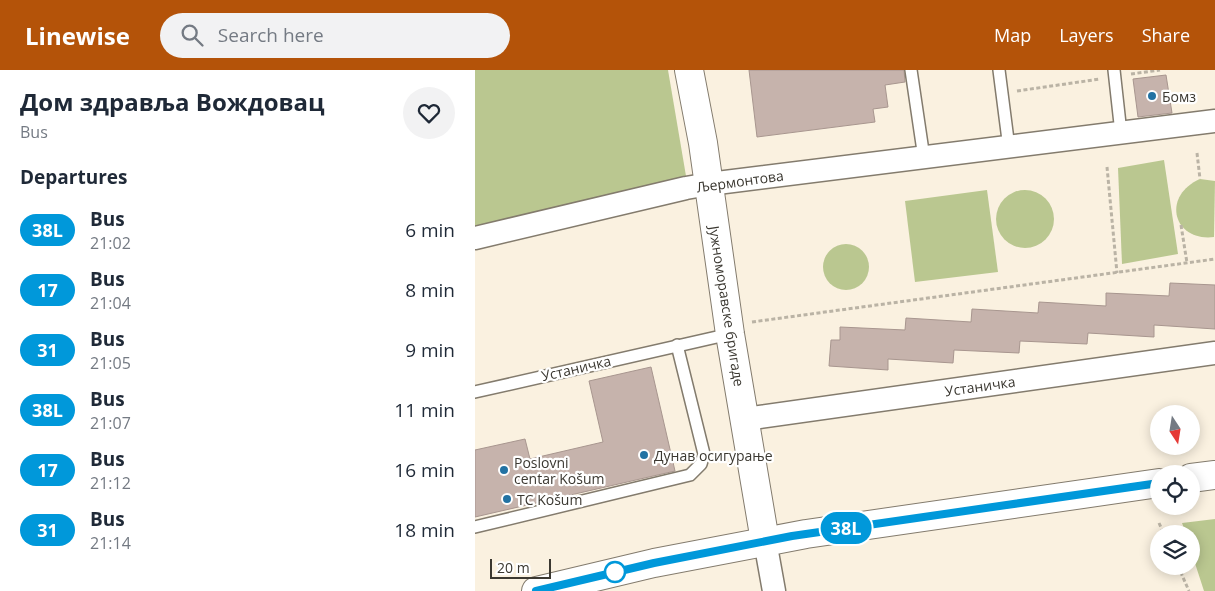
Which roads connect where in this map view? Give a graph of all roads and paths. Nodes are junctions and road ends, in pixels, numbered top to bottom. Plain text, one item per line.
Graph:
1 (689, 70) edge
2 (911, 70) edge
3 (999, 70) edge
4 (1160, 70) edge
5 (1115, 73) edge
6 (1002, 93) junction
7 (1215, 121) edge
8 (1121, 133) junction
9 (1009, 148) junction
10 (1197, 153) dead end
11 (924, 158) junction
12 (1107, 167) dead end
13 (1200, 179) dead end
14 (709, 184) junction
15 (1181, 225) dead end
16 (475, 238) edge
17 (1215, 259) edge
18 (1187, 263) junction
19 (1117, 273) junction
20 (730, 330) junction
21 (677, 345) junction
22 (1215, 353) edge
23 (475, 392) edge
24 (745, 419) junction
25 (1215, 475) edge
26 (1200, 477) edge
27 (1150, 484) edge
28 (475, 527) edge
29 (765, 541) junction
30 (1182, 575) edge
31 (537, 591) edge
32 (774, 591) edge
33 (1189, 591) edge

1 - 14 main road, Јужноморавске бригаде
2 - 11 lane
3 - 6 lane
4 - 5 path
5 - 6 path
5 - 8 lane
6 - 9 lane
7 - 8 street, Љермонтова
8 - 9 street, Љермонтова
9 - 11 street, Љермонтова
10 - 13 path
11 - 14 street, Љермонтова
12 - 19 path
14 - 16 street, Љермонтова
14 - 20 main road, Јужноморавске бригаде
15 - 18 path
17 - 18 path
18 - 19 path
19 - 20 path
20 - 21 lane, Устаничка
20 - 24 main road, Јужноморавске бригаде
21 - 23 lane, Устаничка
21 - 28 lane
22 - 24 street, Устаничка
24 - 29 main road, Јужноморавске бригаде
25 - 26 main road
27 - 29 main road
29 - 31 main road
29 - 32 street
30 - 33 path

